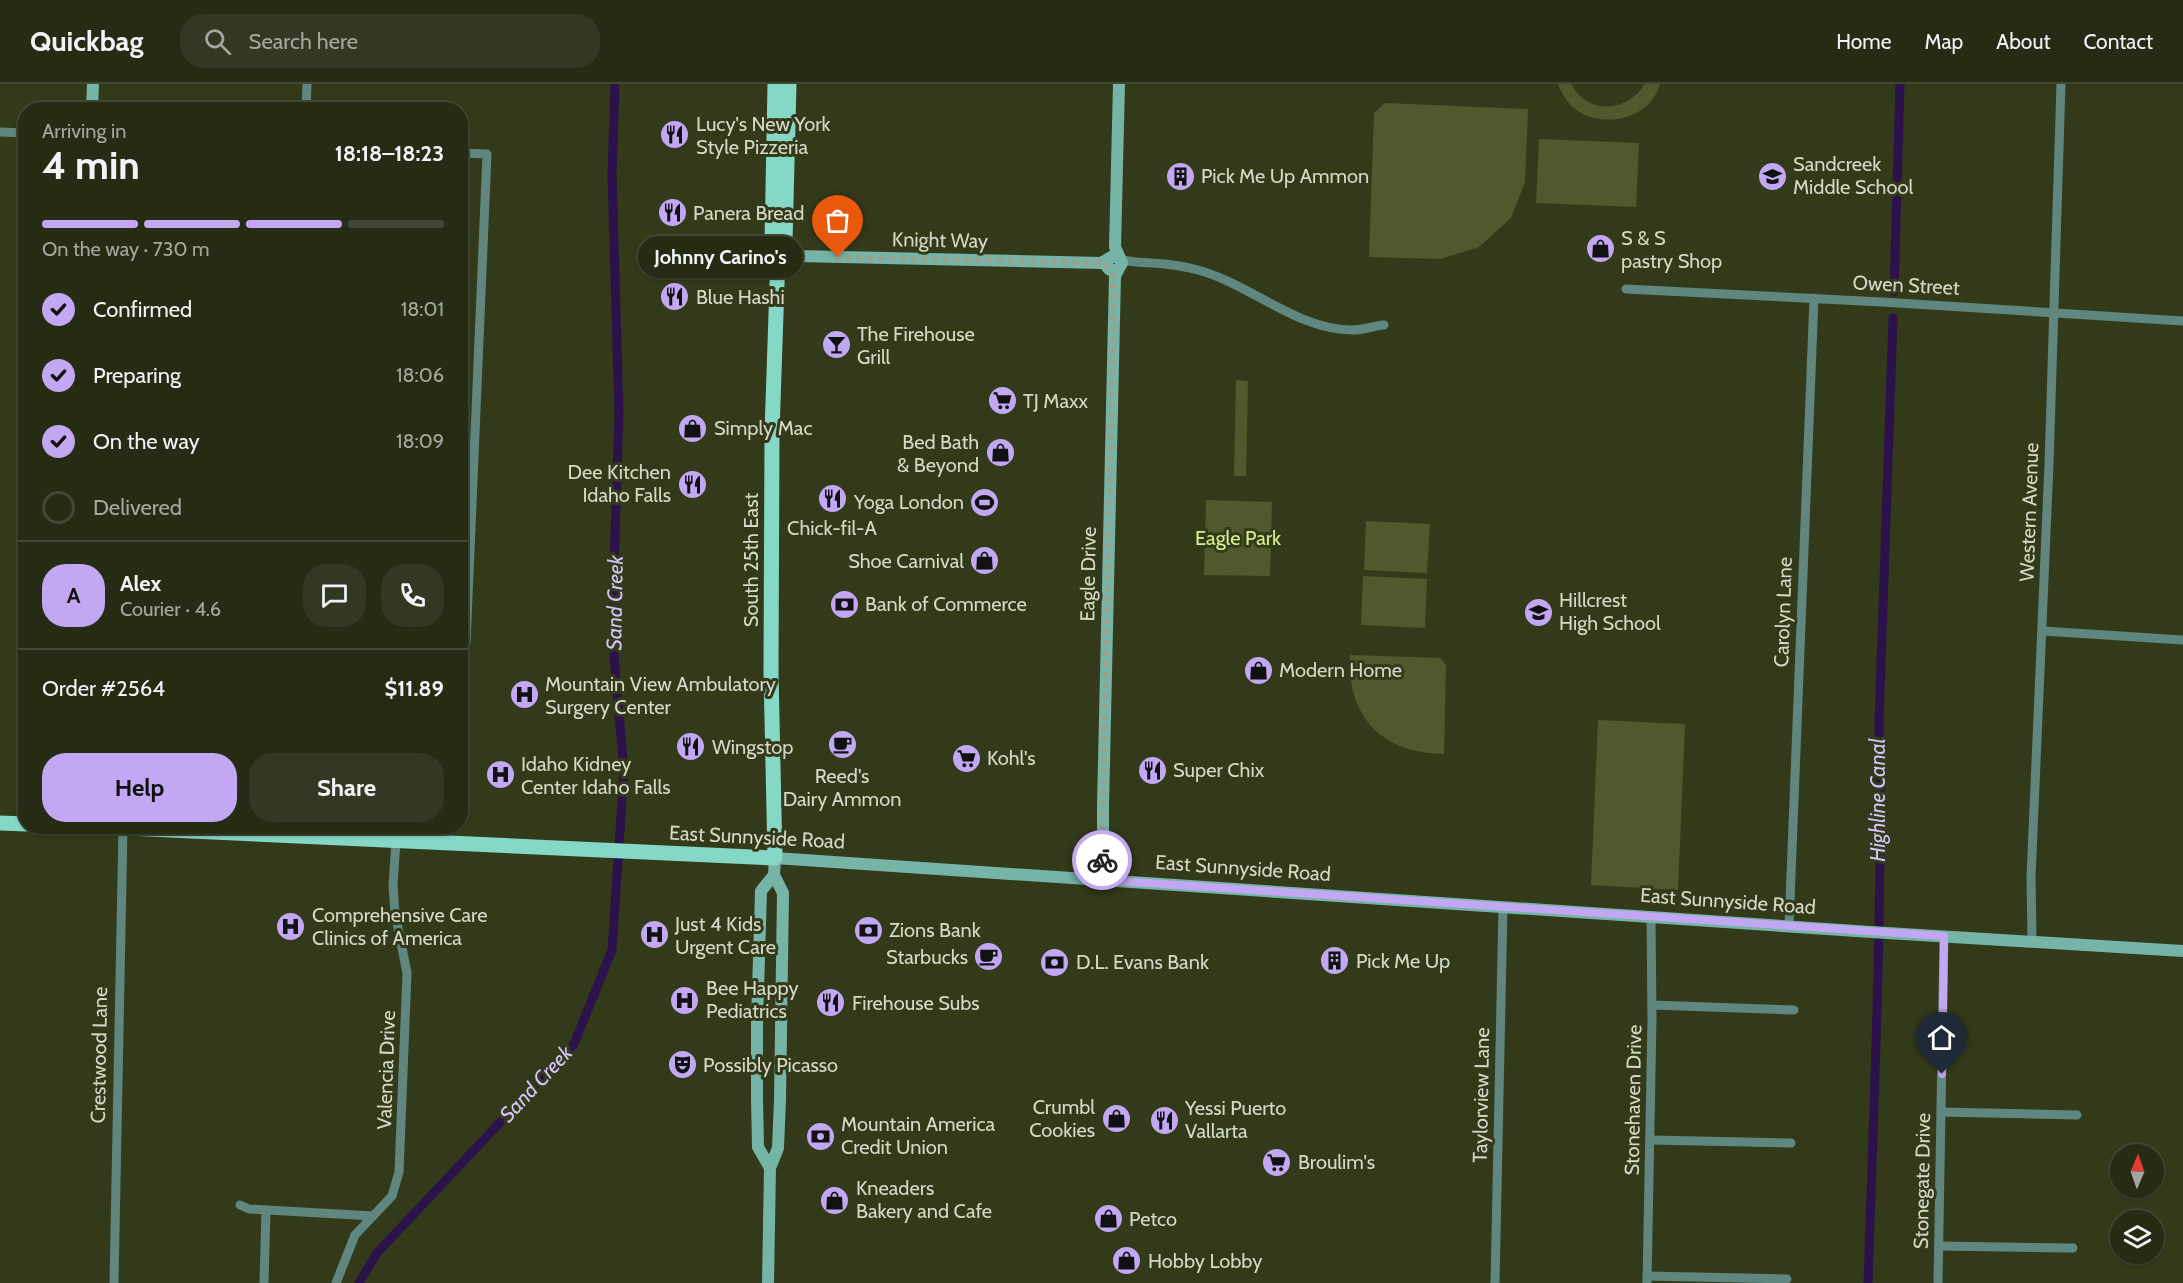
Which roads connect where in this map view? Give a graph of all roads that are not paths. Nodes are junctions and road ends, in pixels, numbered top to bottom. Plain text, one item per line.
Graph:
1 (93, 84) edge
2 (307, 84) edge
3 (775, 84) edge
4 (789, 84) edge
5 (1119, 84) edge
6 (2061, 84) edge
7 (92, 102) edge
8 (306, 102) edge
9 (0, 132) edge
10 (18, 133) edge
11 (468, 153) edge
12 (778, 250) junction
13 (1115, 263) junction
14 (1626, 289) dead end
15 (1814, 298) junction
16 (2053, 312) junction
17 (2183, 321) edge
18 (1384, 325) dead end
19 (468, 490) edge
20 (472, 490) junction
21 (468, 592) edge
22 (2043, 631) junction
23 (2183, 639) edge
24 (0, 823) edge
25 (18, 824) edge
26 (123, 834) edge
27 (260, 834) edge
28 (396, 841) junction
29 (775, 858) junction
30 (774, 875) junction
31 (1103, 880) junction
32 (1503, 907) junction
33 (1651, 917) junction
34 (1789, 926) junction
35 (1944, 936) junction
36 (2032, 942) junction
37 (2183, 951) edge
38 (1652, 1005) junction
39 (1794, 1010) dead end
40 (1941, 1112) junction
41 (2077, 1115) dead end
42 (1651, 1140) junction
43 (1791, 1143) dead end
44 (770, 1168) junction
45 (240, 1205) dead end
46 (266, 1210) junction
47 (373, 1216) junction
48 (1939, 1246) junction
49 (2073, 1248) dead end
50 (1786, 1279) dead end
51 (1647, 1280) edge
52 (114, 1283) edge
53 (264, 1283) edge
54 (336, 1283) edge
55 (768, 1283) edge
56 (1495, 1283) edge
57 (1938, 1283) edge

1 - 7 main road
2 - 8 street
3 - 12 main road, South 25th East
4 - 12 main road, South 25th East
5 - 13 main road, Eagle Drive
6 - 16 street, Western Avenue
9 - 10 street
11 - 20 street
12 - 13 main road, Knight Way
12 - 29 main road, South 25th East
13 - 18 street, Knight Way
13 - 31 main road, Eagle Drive
14 - 15 street, Owen Street
15 - 16 street, Owen Street
15 - 34 street, Carolyn Lane
16 - 17 street, Owen Street
16 - 22 street, Western Avenue
19 - 20 street
20 - 21 street
22 - 23 street
22 - 36 street, Western Avenue
24 - 25 main road
26 - 52 street, Crestwood Lane
27 - 28 main road, East Sunnyside Road
28 - 29 main road, East Sunnyside Road
28 - 47 street, Valencia Drive
29 - 30 main road, South 25th East
29 - 31 main road, East Sunnyside Road
30 - 44 main road, South 25th East
30 - 44 main road, South 25th East
31 - 32 main road, East Sunnyside Road
32 - 33 main road, East Sunnyside Road
32 - 56 street, Taylorview Lane
33 - 34 main road, East Sunnyside Road
33 - 38 street, Stonehaven Drive
34 - 35 main road, East Sunnyside Road
35 - 36 main road, East Sunnyside Road
35 - 40 street, Stonegate Drive
36 - 37 main road, East Sunnyside Road
38 - 39 street
38 - 42 street, Stonehaven Drive
40 - 41 street
40 - 48 street, Stonegate Drive
42 - 43 street
42 - 51 street, Stonehaven Drive
44 - 55 main road, South 25th East
45 - 46 street
46 - 47 street
46 - 53 street
47 - 54 street, Valencia Drive
48 - 49 street
48 - 57 street, Stonegate Drive
50 - 51 street

